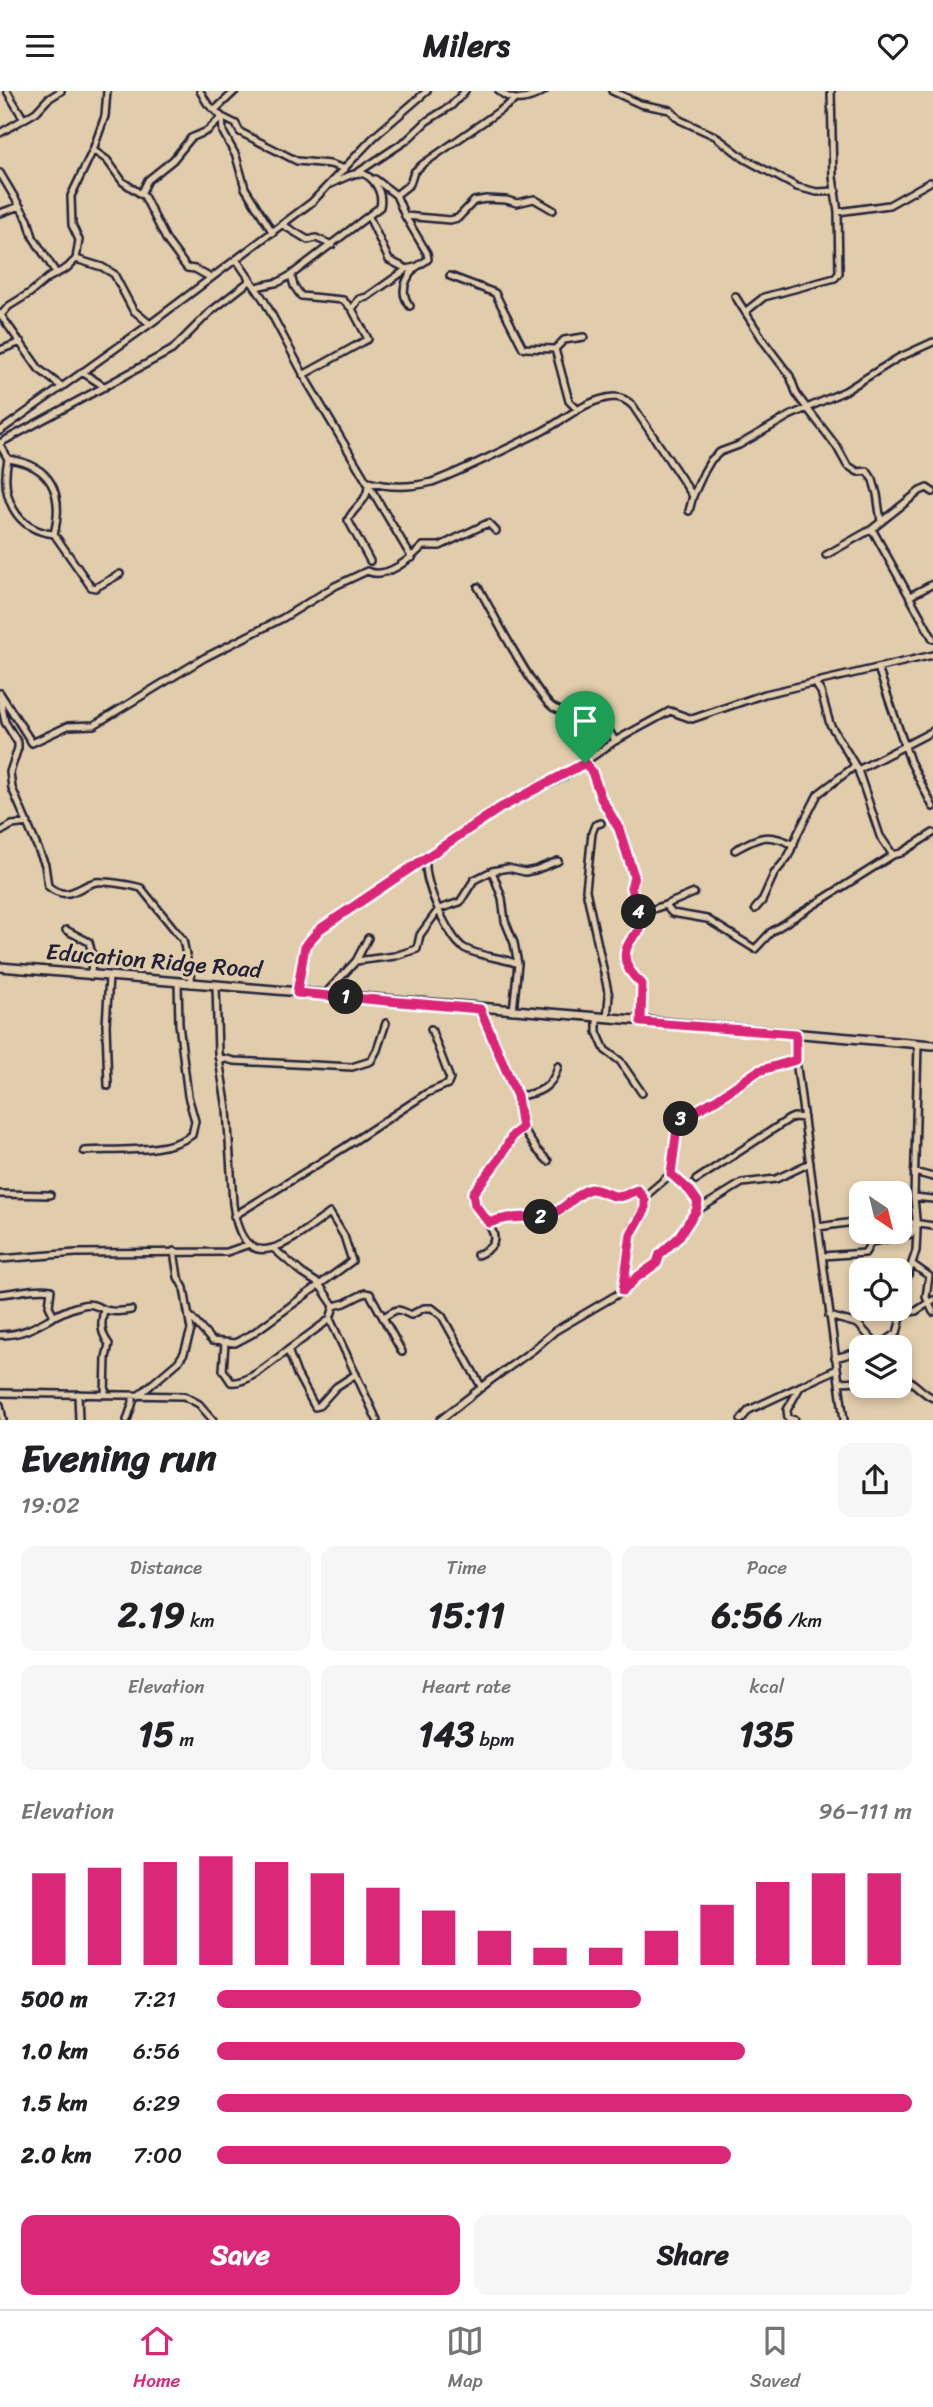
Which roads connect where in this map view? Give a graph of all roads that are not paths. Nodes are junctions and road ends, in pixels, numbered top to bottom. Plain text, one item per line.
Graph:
1 (6, 91) edge
2 (61, 91) edge
3 (107, 91) edge
4 (200, 91) edge
5 (235, 91) edge
6 (415, 91) edge
7 (427, 91) edge
8 (465, 91) edge
9 (499, 91) edge
10 (544, 91) edge
11 (612, 91) edge
12 (831, 91) edge
13 (421, 96) junction
14 (515, 100) junction
15 (216, 109) junction
16 (222, 117) junction
17 (23, 118) junction
18 (0, 133) edge
19 (93, 150) junction
20 (345, 169) junction
21 (0, 173) edge
22 (356, 173) junction
23 (369, 175) junction
24 (930, 182) dead end
25 (328, 185) junction
26 (836, 191) junction
27 (141, 194) junction
28 (396, 195) junction
29 (20, 206) junction
30 (553, 210) dead end
31 (838, 212) junction
32 (0, 213) edge
33 (405, 216) junction
34 (369, 217) junction
35 (283, 225) junction
36 (273, 233) junction
37 (332, 245) junction
38 (76, 259) junction
39 (236, 259) junction
40 (415, 267) junction
41 (407, 269) junction
42 (56, 273) junction
43 (291, 275) junction
44 (450, 276) dead end
45 (211, 278) junction
46 (251, 280) junction
47 (256, 287) junction
48 (735, 296) dead end
49 (410, 306) dead end
50 (352, 309) junction
51 (745, 312) junction
52 (0, 315) edge
53 (150, 324) junction
54 (584, 337) dead end
55 (21, 342) junction
56 (933, 342) edge
57 (555, 349) junction
58 (0, 350) edge
59 (82, 372) junction
60 (303, 375) junction
61 (62, 387) junction
62 (105, 387) junction
63 (569, 401) junction
64 (808, 407) junction
65 (577, 409) junction
66 (565, 417) junction
67 (0, 431) edge
68 (0, 444) edge
69 (8, 459) junction
70 (368, 482) junction
71 (933, 492) edge
72 (693, 496) junction
73 (689, 511) dead end
74 (881, 521) junction
75 (872, 529) junction
76 (496, 531) dead end
77 (54, 534) junction
78 (826, 555) dead end
79 (412, 558) junction
80 (370, 561) dead end
81 (120, 574) dead end
82 (933, 584) edge
83 (478, 587) dead end
84 (910, 596) junction
85 (933, 639) edge
86 (933, 655) edge
87 (878, 668) junction
88 (815, 683) junction
89 (0, 696) edge
90 (3, 720) edge
91 (933, 731) edge
92 (615, 741) junction
93 (905, 747) junction
94 (585, 763) junction
95 (857, 768) junction
96 (933, 807) edge
97 (28, 823) junction
98 (601, 823) dead end
99 (0, 832) edge
100 (933, 833) edge
101 (794, 845) junction
102 (735, 850) dead end
103 (893, 855) junction
104 (427, 858) junction
105 (558, 861) dead end
106 (492, 871) junction
107 (694, 893) dead end
108 (664, 905) junction
109 (439, 909) junction
110 (755, 909) dead end
111 (639, 914) junction
112 (66, 930) dead end
113 (368, 938) dead end
114 (356, 961) junction
115 (518, 964) junction
116 (0, 967) edge
117 (91, 976) junction
118 (109, 977) junction
119 (178, 983) junction
120 (192, 984) junction
121 (216, 986) junction
122 (297, 993) junction
123 (325, 995) junction
124 (480, 1009) junction
125 (513, 1011) junction
126 (597, 1018) junction
127 (607, 1019) junction
128 (641, 1022) junction
129 (386, 1023) dead end
130 (431, 1029) dead end
131 (796, 1034) junction
132 (918, 1044) junction
133 (933, 1045) edge
134 (218, 1057) junction
135 (796, 1060) junction
136 (558, 1066) dead end
137 (108, 1086) dead end
138 (642, 1093) dead end
139 (517, 1096) junction
140 (804, 1118) junction
141 (522, 1128) junction
142 (84, 1151) dead end
143 (548, 1161) dead end
144 (810, 1163) junction
145 (914, 1172) junction
146 (671, 1174) junction
147 (933, 1177) edge
148 (696, 1180) dead end
149 (0, 1194) edge
150 (50, 1195) dead end
151 (914, 1198) junction
152 (933, 1199) edge
153 (645, 1200) junction
154 (696, 1211) junction
155 (234, 1216) junction
156 (912, 1222) edge
157 (489, 1223) junction
158 (849, 1223) edge
159 (916, 1223) junction
160 (933, 1226) edge
161 (818, 1227) junction
162 (247, 1245) junction
163 (273, 1248) junction
164 (174, 1251) junction
165 (477, 1255) dead end
166 (823, 1256) junction
167 (0, 1259) edge
168 (912, 1264) joint
169 (319, 1284) junction
170 (623, 1291) junction
171 (0, 1294) edge
172 (930, 1302) edge
173 (334, 1306) junction
174 (104, 1310) junction
175 (131, 1310) dead end
176 (912, 1312) edge
177 (933, 1312) edge
178 (53, 1314) junction
179 (189, 1315) junction
180 (829, 1316) junction
181 (384, 1317) junction
182 (330, 1319) junction
183 (0, 1335) edge
184 (866, 1335) edge
185 (225, 1343) junction
186 (288, 1350) junction
187 (401, 1352) dead end
188 (849, 1354) edge
189 (835, 1358) junction
190 (837, 1369) junction
191 (356, 1374) junction
192 (839, 1381) junction
193 (849, 1381) edge
194 (912, 1383) edge
195 (800, 1387) junction
196 (482, 1388) junction
197 (0, 1393) edge
198 (78, 1394) junction
199 (105, 1395) junction
200 (135, 1396) junction
201 (933, 1398) edge
202 (0, 1405) edge
203 (4, 1420) edge
204 (79, 1420) edge
205 (127, 1420) edge
206 (213, 1420) edge
207 (377, 1420) edge
208 (440, 1420) edge
209 (741, 1420) edge
210 (795, 1420) edge
211 (844, 1420) edge

1 - 17 street
2 - 17 street
3 - 19 street
4 - 15 street
5 - 15 street
6 - 13 street
7 - 13 street
8 - 22 street
9 - 14 street
10 - 14 street
11 - 26 street
12 - 26 street
13 - 20 street
14 - 28 street
15 - 16 street
16 - 20 street
16 - 27 street
16 - 36 street
17 - 18 street
19 - 27 street
19 - 38 street
20 - 25 street
21 - 29 street
22 - 23 street
22 - 25 street
23 - 28 street
23 - 34 street
24 - 31 street
25 - 35 street
26 - 31 street
27 - 45 street
28 - 33 street
29 - 32 street
29 - 42 street
30 - 33 street
31 - 51 street
33 - 40 street
34 - 37 street
34 - 41 street
35 - 36 street
35 - 37 street
36 - 39 street
37 - 43 street
38 - 42 street
38 - 53 street
39 - 45 street
39 - 46 street
40 - 41 street
40 - 49 street
41 - 50 street
42 - 52 street
43 - 47 street
43 - 50 street
44 - 57 street
45 - 53 street
46 - 47 street
46 - 62 street
47 - 60 street
48 - 51 street
50 - 60 street
51 - 64 street
52 - 55 street
53 - 59 street
54 - 57 street
55 - 58 street
55 - 61 street
56 - 64 street
57 - 63 street
59 - 61 street
59 - 62 street
60 - 70 street
61 - 67 street
62 - 68 street
63 - 65 street
63 - 66 street
64 - 72 street
64 - 74 street
65 - 66 street
65 - 72 street
66 - 70 street
68 - 69 street
69 - 77 street
69 - 77 street
70 - 79 street
70 - 80 street
71 - 74 street
72 - 73 street
74 - 75 street
75 - 78 street
75 - 84 street
76 - 79 street
77 - 81 street
79 - 89 street
82 - 84 street
83 - 92 street
84 - 85 street
86 - 87 street
87 - 88 street
87 - 93 street
88 - 92 street
88 - 95 street
89 - 90 street
90 - 97 street
91 - 93 street
92 - 94 street
93 - 95 street
93 - 96 street
94 - 104 street
94 - 111 street
95 - 101 street
95 - 103 street
97 - 99 street
97 - 120 street
98 - 127 street
100 - 103 street
101 - 102 street
101 - 110 street
103 - 108 street
104 - 109 street
104 - 122 street
105 - 106 street
106 - 109 street
106 - 115 street
107 - 108 street
108 - 111 street
109 - 114 street
109 - 115 street
111 - 128 street
112 - 117 street
113 - 114 street
114 - 123 street
115 - 125 street
116 - 117 main road, Education Ridge Road
117 - 118 main road, Education Ridge Road
118 - 119 main road, Education Ridge Road
118 - 137 street
119 - 120 main road, Education Ridge Road
119 - 142 street
120 - 121 main road, Education Ridge Road
121 - 122 main road, Education Ridge Road
121 - 134 street
122 - 123 main road, Education Ridge Road
123 - 124 main road, Education Ridge Road
124 - 125 main road, Education Ridge Road
124 - 139 street
125 - 126 main road, Education Ridge Road
126 - 127 main road, Education Ridge Road
126 - 138 street
127 - 128 main road, Education Ridge Road
128 - 131 main road, Education Ridge Road
129 - 134 street
130 - 155 street
131 - 132 main road, Education Ridge Road
131 - 135 street
132 - 133 main road, Education Ridge Road
132 - 145 street
134 - 155 street
135 - 140 street
135 - 146 street
136 - 139 street
139 - 141 street
140 - 144 street
140 - 148 street
141 - 143 street
141 - 157 street
144 - 154 street
144 - 161 street
145 - 147 street
145 - 151 street
146 - 153 street
146 - 154 street
149 - 150 street
151 - 152 street
151 - 159 street
153 - 157 street
153 - 170 street
154 - 170 street
155 - 162 street
156 - 159 street
157 - 165 street
158 - 161 street
159 - 160 street
159 - 166 street
159 - 168 street
161 - 166 street
162 - 163 street
162 - 164 street
163 - 169 street
163 - 169 street
164 - 167 street
164 - 179 street
166 - 180 street
168 - 172 street
169 - 173 street
169 - 185 street
170 - 196 street
171 - 178 street
172 - 176 street
172 - 177 street
173 - 181 street
173 - 182 street
174 - 175 street
174 - 178 street
174 - 199 street
178 - 183 street
179 - 185 street
179 - 200 street
180 - 184 street
180 - 189 street
181 - 187 street
181 - 196 street
182 - 186 street
182 - 191 street
185 - 186 street
186 - 191 street
188 - 189 street
189 - 190 street
190 - 192 street
190 - 195 street
191 - 207 street
192 - 193 street
192 - 211 street
194 - 201 street
195 - 209 street
195 - 210 street
196 - 208 street
197 - 198 street
198 - 199 street
198 - 204 street
199 - 200 street
200 - 205 street
200 - 206 street
202 - 203 street

